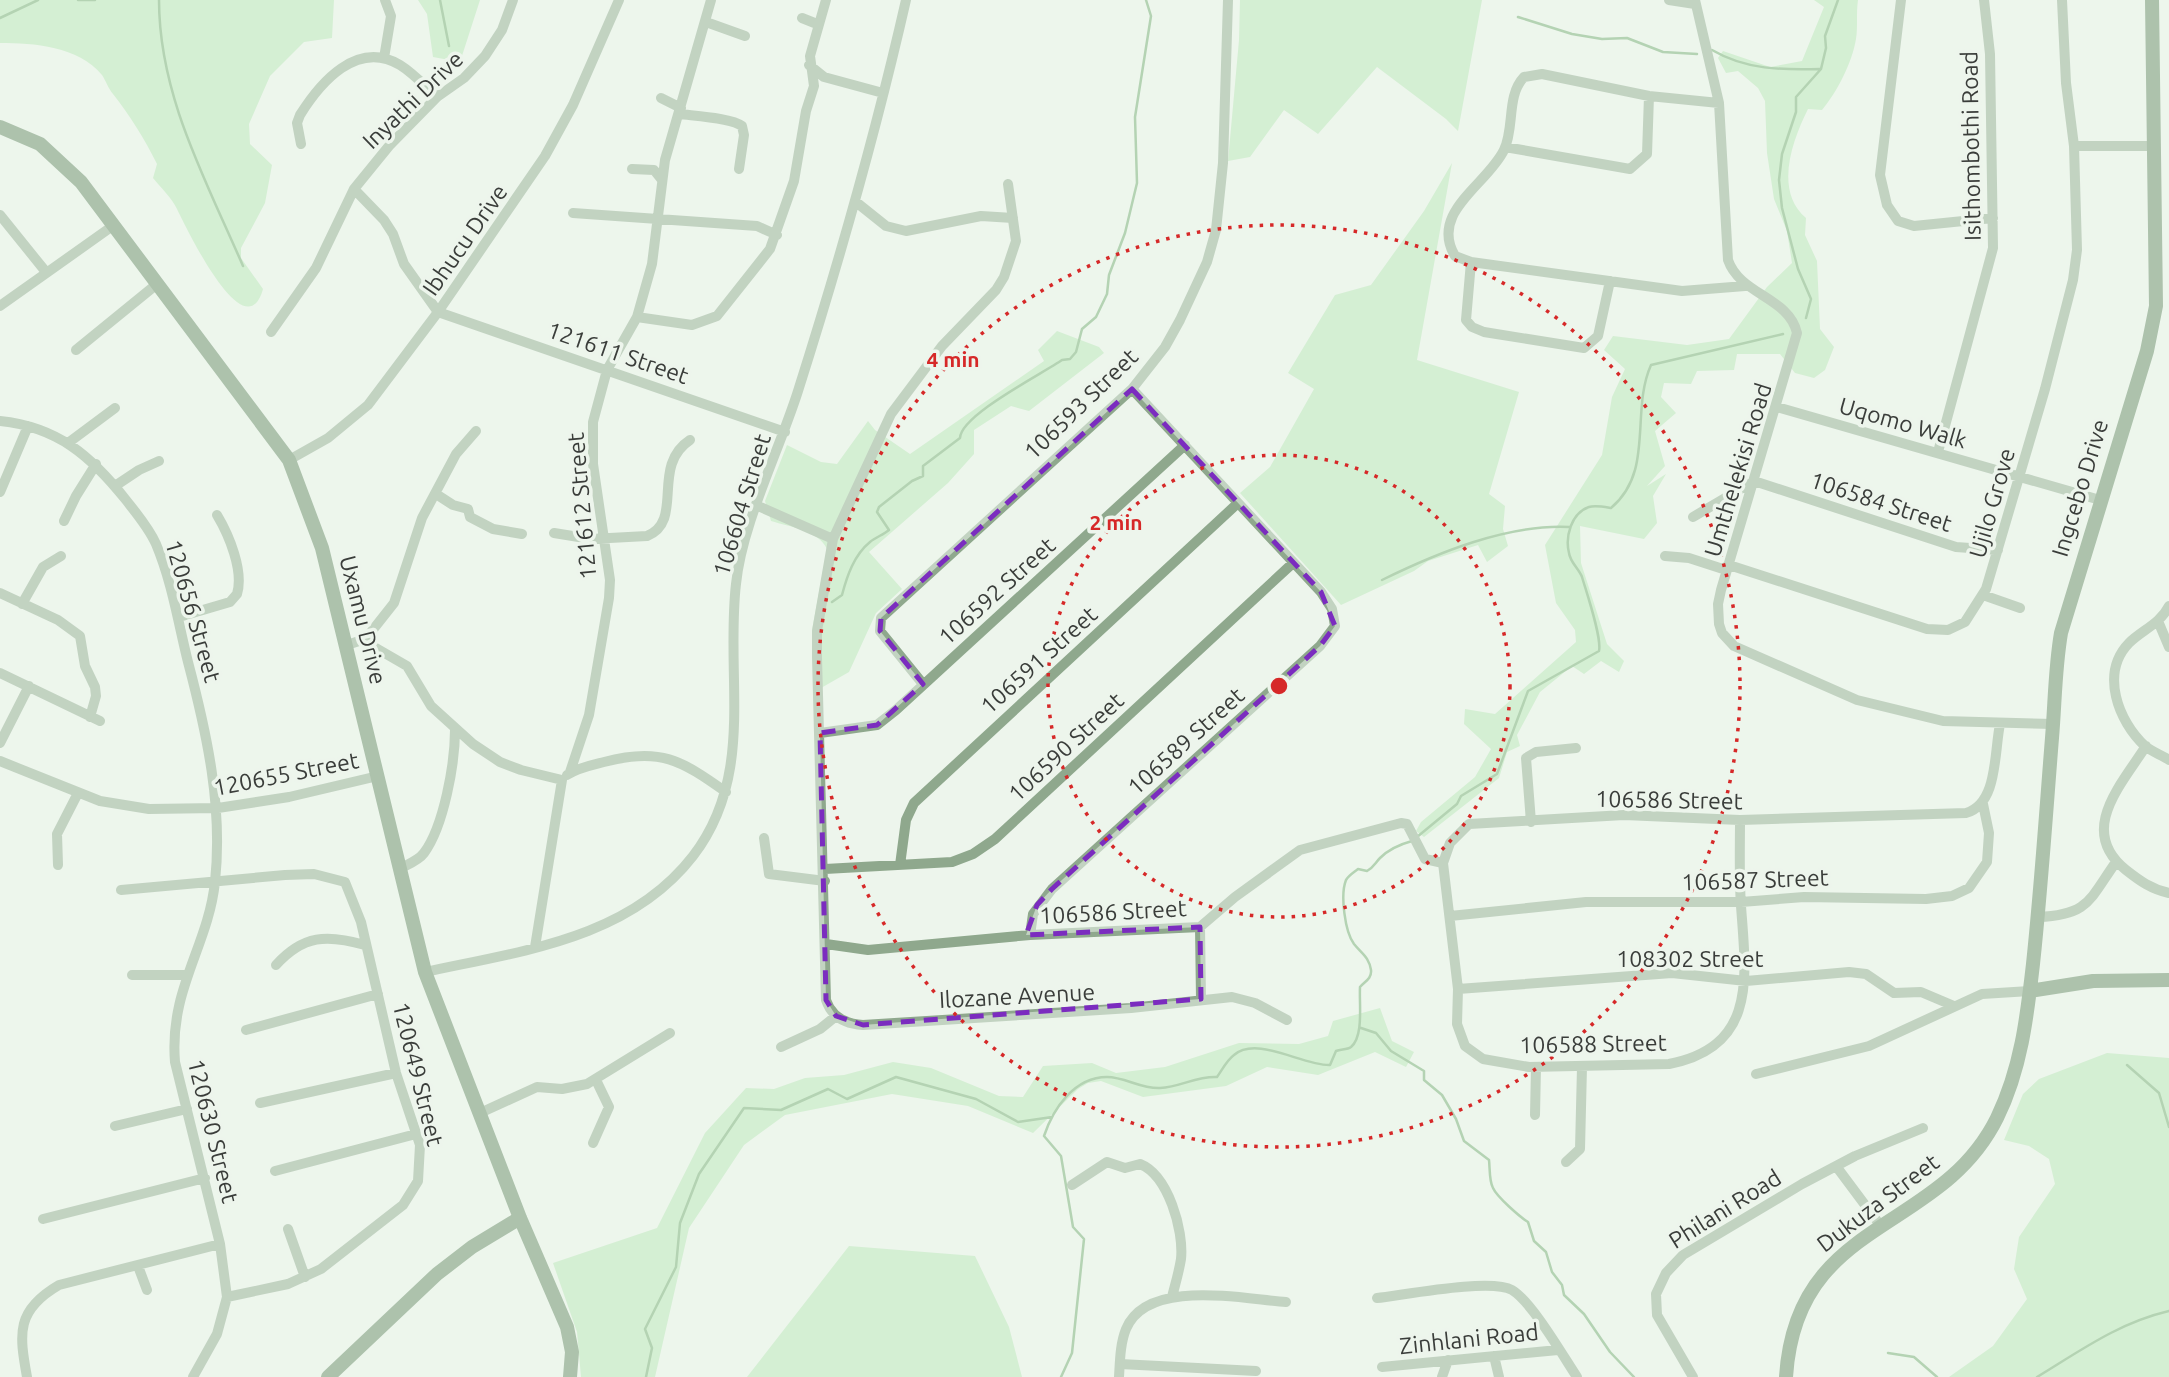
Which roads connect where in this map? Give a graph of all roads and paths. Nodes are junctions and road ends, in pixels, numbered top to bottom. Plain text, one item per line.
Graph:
1 (385, 0) edge
2 (513, 0) edge
3 (619, 0) edge
4 (711, 0) edge
5 (826, 0) edge
6 (906, 0) edge
7 (1228, 0) edge
8 (1669, 0) edge
9 (1901, 0) edge
10 (1984, 0) edge
11 (2062, 0) edge
12 (2152, 0) edge
13 (1695, 2) edge
14 (802, 18) dead end
15 (706, 22) junction
16 (817, 24) junction
17 (744, 36) dead end
18 (384, 58) junction
19 (809, 65) junction
20 (824, 77) junction
21 (814, 86) junction
22 (883, 93) junction
23 (1649, 96) junction
24 (437, 97) junction
25 (661, 98) dead end
26 (1719, 103) junction
27 (681, 111) junction
28 (0, 127) edge
29 (301, 144) dead end
30 (2074, 146) junction
31 (2155, 146) junction
32 (1505, 148) junction
33 (632, 169) dead end
34 (739, 169) dead end
35 (662, 180) junction
36 (1008, 184) dead end
37 (354, 189) junction
38 (856, 202) junction
39 (573, 213) dead end
40 (0, 215) edge
41 (659, 217) junction
42 (1013, 218) junction
43 (1993, 218) junction
44 (114, 225) junction
45 (777, 235) junction
46 (1471, 261) junction
47 (46, 272) junction
48 (1610, 281) junction
49 (157, 284) junction
50 (1745, 286) junction
51 (0, 306) edge
52 (438, 312) junction
53 (637, 317) junction
54 (271, 332) dead end
55 (76, 350) dead end
56 (607, 370) junction
57 (1132, 388) junction
58 (1777, 407) junction
59 (115, 408) dead end
60 (0, 421) edge
61 (28, 426) junction
62 (476, 431) dead end
63 (785, 432) junction
64 (690, 440) dead end
65 (68, 443) junction
66 (1185, 445) junction
67 (1938, 452) junction
68 (289, 460) junction
69 (159, 461) dead end
70 (96, 464) junction
71 (2019, 478) junction
72 (1754, 481) junction
73 (115, 486) junction
74 (0, 492) edge
75 (436, 494) junction
76 (2099, 500) junction
77 (1238, 503) junction
78 (758, 506) junction
79 (217, 515) dead end
80 (1693, 517) dead end
81 (64, 521) dead end
82 (554, 533) dead end
83 (522, 534) dead end
84 (601, 538) junction
85 (833, 539) junction
86 (1998, 550) junction
87 (61, 556) dead end
88 (1665, 556) dead end
89 (1293, 563) junction
90 (1729, 565) junction
91 (0, 593) edge
92 (1983, 595) junction
93 (22, 604) junction
94 (2169, 606) edge
95 (2020, 608) dead end
96 (179, 617) junction
97 (2158, 621) junction
98 (364, 641) junction
99 (347, 645) junction
100 (2169, 647) edge
101 (0, 673) edge
102 (923, 684) junction
103 (29, 686) junction
104 (2000, 724) junction
105 (2053, 724) junction
106 (456, 730) junction
107 (820, 733) junction
108 (0, 743) edge
109 (2146, 746) junction
110 (1576, 748) dead end
111 (2169, 760) edge
112 (0, 761) edge
113 (570, 772) junction
114 (378, 776) junction
115 (562, 780) junction
116 (726, 792) junction
117 (78, 793) junction
118 (1983, 804) junction
119 (218, 808) junction
120 (1740, 820) junction
121 (1531, 822) junction
122 (764, 838) dead end
123 (2116, 862) junction
124 (1443, 863) junction
125 (58, 865) dead end
126 (900, 865) junction
127 (401, 868) junction
128 (825, 869) junction
129 (825, 881) junction
130 (215, 884) junction
131 (121, 890) dead end
132 (2169, 893) edge
133 (1741, 902) junction
134 (1450, 916) junction
135 (2038, 917) junction
136 (1200, 927) junction
137 (1030, 934) junction
138 (826, 944) junction
139 (365, 945) junction
140 (535, 947) junction
141 (276, 965) dead end
142 (425, 972) junction
143 (132, 975) dead end
144 (186, 975) junction
145 (1746, 981) junction
146 (2169, 981) edge
147 (1458, 989) junction
148 (2030, 990) junction
149 (378, 994) junction
150 (1201, 999) junction
151 (1954, 1006) junction
152 (836, 1016) junction
153 (1287, 1020) dead end
154 (246, 1030) dead end
155 (670, 1033) dead end
156 (781, 1048) dead end
157 (1536, 1067) junction
158 (1582, 1067) junction
159 (396, 1073) junction
160 (1756, 1074) dead end
161 (596, 1080) junction
162 (260, 1103) dead end
163 (187, 1109) junction
164 (480, 1113) junction
165 (1535, 1115) dead end
166 (115, 1126) dead end
167 (1923, 1128) dead end
168 (416, 1134) junction
169 (593, 1143) dead end
170 (1566, 1162) dead end
171 (1836, 1166) junction
172 (275, 1171) dead end
173 (205, 1178) junction
174 (1072, 1185) dead end
175 (43, 1219) dead end
176 (520, 1219) junction
177 (1880, 1225) junction
178 (288, 1229) dead end
179 (220, 1244) junction
180 (138, 1266) junction
181 (305, 1277) junction
182 (147, 1290) dead end
183 (227, 1297) junction
184 (1172, 1297) junction
185 (1377, 1298) dead end
186 (1286, 1301) dead end
187 (1558, 1350) junction
188 (1494, 1356) junction
189 (1448, 1360) junction
190 (1434, 1362) junction
191 (1120, 1364) junction
192 (1382, 1367) dead end
193 (1256, 1371) dead end
194 (27, 1377) edge
195 (193, 1377) edge
196 (328, 1377) edge
197 (570, 1377) edge
198 (1119, 1377) edge
199 (1442, 1377) edge
200 (1499, 1377) edge
201 (1577, 1377) edge
202 (1693, 1377) edge
203 (1786, 1377) edge

1 - 18 street
2 - 24 street, Inyathi Drive
3 - 52 street, Ibhucu Drive
4 - 15 street, 121612 Street
5 - 16 street
6 - 22 street, 106604 Street
7 - 57 street, 106593 Street
8 - 13 street
9 - 43 street
10 - 43 street, Isithombothi Road
11 - 30 street, Ujilo Grove
12 - 31 main road, Ingcebo Drive
13 - 26 street, Umthelekisi Road
14 - 16 street
15 - 17 street
15 - 27 street, 121612 Street
16 - 19 street
18 - 24 street
18 - 29 street
19 - 20 street
19 - 21 street
20 - 21 street
20 - 22 street
21 - 45 street
22 - 38 street, 106604 Street
23 - 26 street
23 - 32 street
23 - 32 street
24 - 37 street, Inyathi Drive
25 - 27 street
26 - 50 street, Umthelekisi Road
27 - 34 street
27 - 35 street, 121612 Street
28 - 44 main road, Uxamu Drive
30 - 31 street
30 - 71 street, Ujilo Grove
31 - 76 main road, Ingcebo Drive
32 - 46 street
33 - 35 street
35 - 41 street, 121612 Street
36 - 42 street
37 - 52 street
37 - 54 street, Inyathi Drive
38 - 42 street
38 - 63 street, 106604 Street
39 - 41 street
40 - 47 street
41 - 45 street
41 - 53 street, 121612 Street
42 - 85 street
43 - 67 street, Isithombothi Road
44 - 47 street
44 - 49 main road, Uxamu Drive
45 - 53 street
46 - 48 street
46 - 48 street
47 - 51 street
48 - 50 street
49 - 55 street
49 - 68 main road, Uxamu Drive
50 - 58 street, Umthelekisi Road
52 - 56 street, 121611 Street
52 - 68 street, Ibhucu Drive
53 - 56 street, 121612 Street
56 - 63 street, 121611 Street
56 - 84 street, 121612 Street
57 - 66 street, 106589 Street
57 - 102 street, 106593 Street
58 - 67 street, Uqomo Walk
58 - 72 street, Umthelekisi Road
59 - 65 street
60 - 61 street, 120656 Street
61 - 65 street, 120656 Street
61 - 74 street
62 - 75 street
63 - 78 street, 106604 Street
64 - 84 street
65 - 70 street, 120656 Street
66 - 77 street, 106589 Street
66 - 102 street, 106592 Street
67 - 71 street, Uqomo Walk
68 - 99 main road, Uxamu Drive
69 - 73 street
70 - 73 street, 120656 Street
70 - 81 street
71 - 76 street, Uqomo Walk
71 - 86 street, Ujilo Grove
72 - 80 street
72 - 86 street, 106584 Street
72 - 90 street, Umthelekisi Road
73 - 96 street, 120656 Street
75 - 83 street
75 - 98 street
76 - 105 main road, Ingcebo Drive
77 - 89 street, 106589 Street
77 - 126 street, 106591 Street
78 - 85 street
78 - 116 street, 106604 Street
79 - 96 street
82 - 84 street
84 - 113 street, 121612 Street
85 - 107 street
86 - 92 street, Ujilo Grove
87 - 93 street
88 - 90 street, Ujilo Grove
89 - 126 street, 106590 Street
89 - 137 street, 106589 Street
90 - 92 street, Ujilo Grove
90 - 104 street, Umthelekisi Road
91 - 93 street
92 - 95 street
93 - 103 street
94 - 97 street
96 - 119 street, 120656 Street
97 - 100 street
97 - 109 street
98 - 99 street
98 - 106 street
99 - 114 main road, Uxamu Drive
101 - 103 street
102 - 107 street, 106592 Street
103 - 108 street
104 - 105 street, Umthelekisi Road
104 - 118 street
105 - 135 main road, Ingcebo Drive
106 - 115 street
106 - 127 street
107 - 128 street
109 - 111 street
109 - 123 street
110 - 121 street
112 - 117 street, 120655 Street
113 - 115 street
113 - 116 street
114 - 119 street, 120655 Street
114 - 127 main road, Uxamu Drive
115 - 140 street
116 - 140 street, 106604 Street
117 - 119 street, 120655 Street
117 - 125 street
118 - 120 street, 106586 Street
118 - 133 street, 106587 Street
119 - 130 street, 120630 Street
120 - 121 street, 106586 Street
120 - 133 street, 106588 Street
121 - 124 street, 106586 Street
122 - 129 street
123 - 132 street
123 - 135 street
124 - 134 street, 106588 Street
124 - 136 street, 106586 Street
126 - 128 street, 106590 Street
127 - 142 main road, Uxamu Drive
128 - 129 street
129 - 138 street
130 - 131 street
130 - 139 street, 120649 Street
130 - 144 street, 120630 Street
133 - 134 street, 106587 Street
133 - 145 street, 106588 Street
134 - 147 street, 106588 Street
135 - 148 main road, Ingcebo Drive
136 - 137 street, 106586 Street
136 - 150 street
137 - 138 street, 106586 Street
138 - 152 street
139 - 141 street
139 - 149 street, 120649 Street
140 - 142 street, 106604 Street
142 - 164 main road, Uxamu Drive
143 - 144 street
144 - 163 street, 120630 Street
145 - 147 street, 108302 Street
145 - 151 street, 108302 Street
145 - 158 street, 106588 Street
146 - 148 main road
147 - 157 street, 106588 Street
148 - 151 street
148 - 177 main road, Dukuza Street
149 - 154 street
149 - 159 street, 120649 Street
150 - 152 street, Ilozane Avenue
150 - 153 street, Ilozane Avenue
151 - 160 street
152 - 156 street
155 - 161 street
157 - 158 street, 106588 Street
157 - 165 street
158 - 170 street
159 - 162 street
159 - 168 street, 120649 Street
161 - 164 street
161 - 169 street
163 - 166 street
163 - 173 street, 120630 Street
164 - 176 main road, Uxamu Drive
167 - 171 street, Philani Road
168 - 172 street
168 - 181 street, 120649 Street
171 - 177 street
171 - 202 street, Philani Road
173 - 175 street
173 - 179 street, 120630 Street
174 - 184 street
176 - 196 main road
176 - 197 main road
177 - 203 main road, Dukuza Street
178 - 181 street
179 - 180 street
179 - 183 street, 120630 Street
180 - 182 street
180 - 194 street
181 - 183 street, 120649 Street
183 - 195 street, 120630 Street
184 - 186 street
184 - 191 street
185 - 187 street
187 - 188 street, Zinhlani Road
187 - 201 street
188 - 189 street, Zinhlani Road
188 - 200 street
189 - 190 street, Zinhlani Road
189 - 199 street
190 - 192 street, Zinhlani Road
190 - 199 street
191 - 193 street
191 - 198 street

